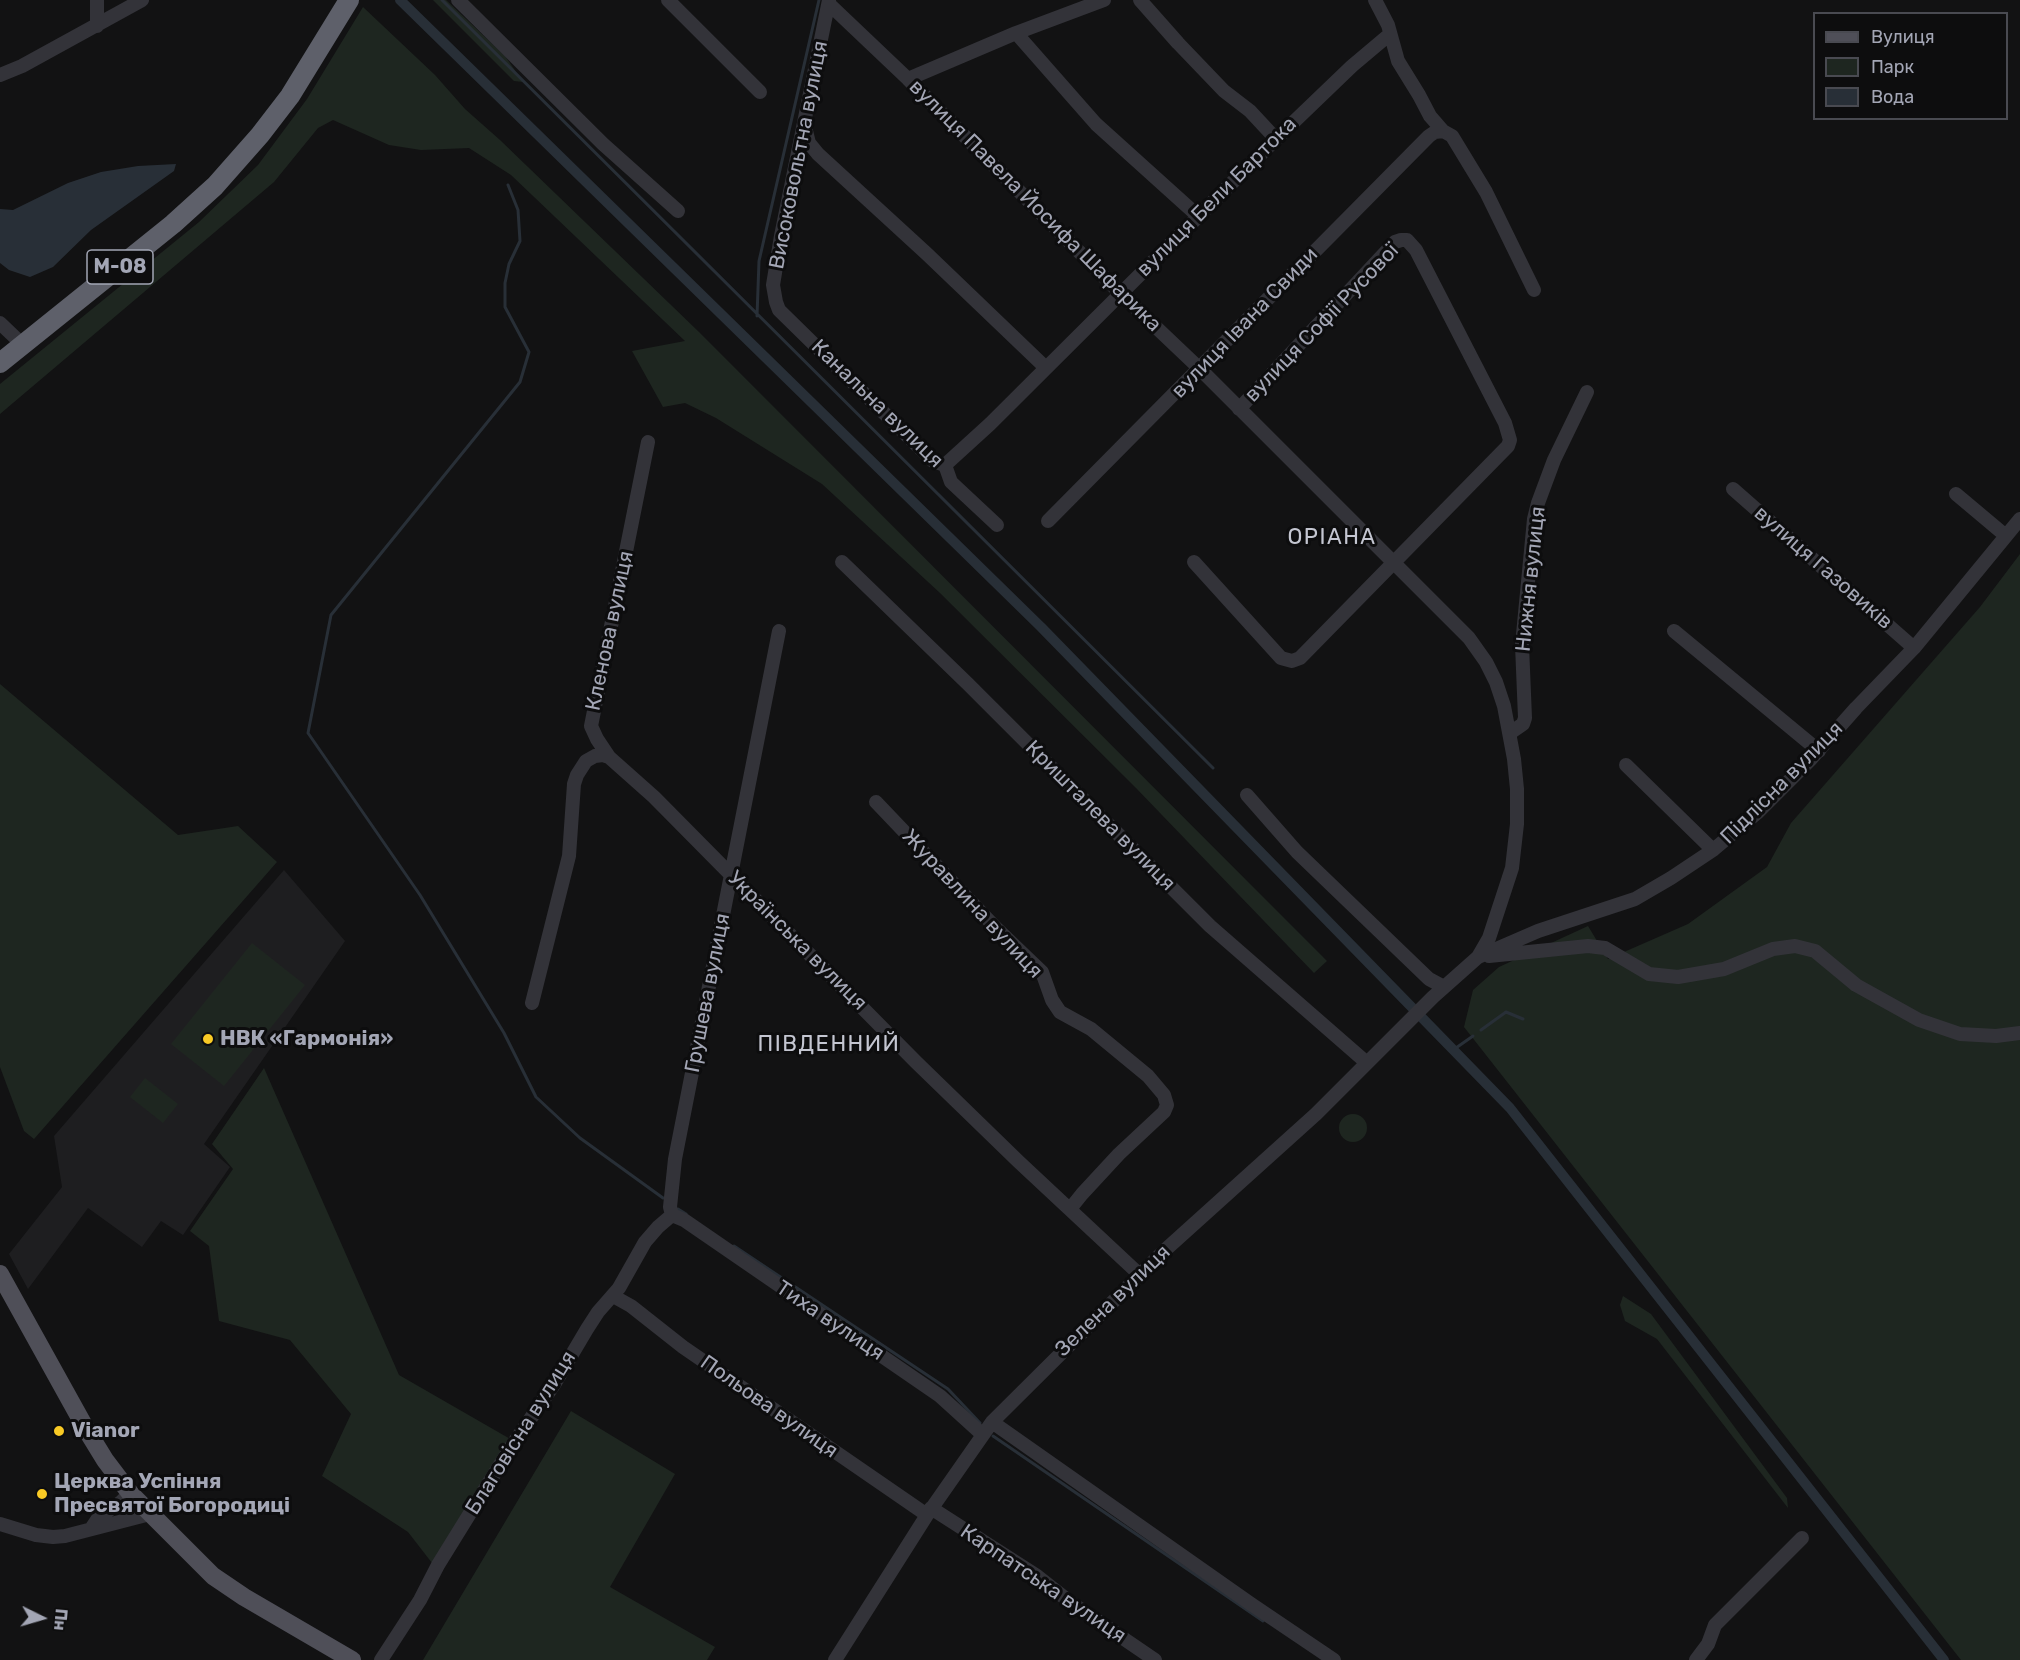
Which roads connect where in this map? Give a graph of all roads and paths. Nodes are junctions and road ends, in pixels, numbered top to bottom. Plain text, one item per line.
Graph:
1 (97, 0) edge
2 (458, 0) edge
3 (668, 0) edge
4 (1104, 0) edge
5 (1140, 0) edge
6 (1376, 0) edge
7 (134, 1) edge
8 (829, 2) edge
9 (347, 4) edge
10 (97, 26) junction
11 (1016, 33) junction
12 (1390, 34) junction
13 (0, 75) edge
14 (908, 79) junction
15 (760, 92) dead end
16 (804, 126) junction
17 (1443, 131) junction
18 (1276, 139) junction
19 (678, 211) dead end
20 (1198, 216) junction
21 (1534, 290) dead end
22 (1120, 293) junction
23 (779, 310) joint
24 (0, 323) edge
25 (23, 345) junction
26 (0, 363) edge
27 (1046, 368) junction
28 (1200, 369) junction
29 (1587, 392) dead end
30 (1239, 409) junction
31 (648, 442) dead end
32 (945, 465) junction
33 (1733, 489) dead end
34 (1956, 494) dead end
35 (2020, 519) edge
36 (1048, 521) dead end
37 (997, 525) dead end
38 (2006, 536) junction
39 (842, 562) dead end
40 (1194, 562) dead end
41 (1395, 562) junction
42 (779, 631) dead end
43 (1674, 631) dead end
44 (1914, 648) junction
45 (1510, 733) junction
46 (1819, 751) junction
47 (609, 757) junction
48 (1626, 765) dead end
49 (1247, 795) dead end
50 (876, 802) dead end
51 (1713, 850) junction
52 (732, 876) junction
53 (1478, 957) junction
54 (1444, 987) junction
55 (532, 1003) dead end
56 (2020, 1033) edge
57 (1367, 1063) junction
58 (1070, 1209) junction
59 (672, 1215) junction
60 (0, 1274) edge
61 (1140, 1275) junction
62 (613, 1296) junction
63 (992, 1422) junction
64 (982, 1435) junction
65 (130, 1493) junction
66 (929, 1512) junction
67 (150, 1514) junction
68 (0, 1524) edge
69 (91, 1528) junction
70 (1802, 1538) dead end
71 (344, 1658) edge
72 (381, 1660) edge
73 (835, 1660) edge
74 (1155, 1660) edge
75 (1334, 1660) edge
76 (1696, 1660) edge

1 - 10 street
2 - 19 street
3 - 15 street
4 - 11 street
5 - 18 street
6 - 12 street
7 - 10 street
8 - 14 street, вулиця Павела Йосифа Шафарика
8 - 16 street, Високовольтна вулиця
9 - 25 highway, М-08
10 - 13 street
11 - 14 street
11 - 20 street
12 - 17 street
12 - 18 street, вулиця Бели Бартока
14 - 22 street, вулиця Павела Йосифа Шафарика
16 - 23 street, Високовольтна вулиця
16 - 27 street
17 - 21 street
17 - 28 street, вулиця Івана Свиди
18 - 20 street, вулиця Бели Бартока
20 - 22 street, вулиця Бели Бартока
22 - 27 street, вулиця Бели Бартока
22 - 28 street, вулиця Павела Йосифа Шафарика
23 - 32 street, Канальна вулиця
24 - 25 street
25 - 26 highway, М-08
27 - 32 street, вулиця Бели Бартока
28 - 30 street, вулиця Павела Йосифа Шафарика
28 - 36 street, вулиця Івана Свиди
29 - 45 street, Нижня вулиця
30 - 41 street, вулиця Павела Йосифа Шафарика
30 - 41 street, вулиця Софії Русової
31 - 47 street, Кленова вулиця
32 - 37 street, Канальна вулиця
33 - 44 street, вулиця Газовиків
34 - 38 street
35 - 38 street, Підлісна вулиця
38 - 44 street, Підлісна вулиця
39 - 57 street, Кришталева вулиця
40 - 41 street
41 - 45 street, вулиця Павела Йосифа Шафарика
42 - 52 street, Грушева вулиця
43 - 46 street
44 - 46 street, Підлісна вулиця
45 - 53 street, вулиця Павела Йосифа Шафарика
46 - 51 street, Підлісна вулиця
47 - 52 street, Українська вулиця
47 - 55 street
48 - 51 street
49 - 54 street
50 - 58 street, Журавлина вулиця
51 - 53 street, Підлісна вулиця
52 - 58 street, Українська вулиця
52 - 59 street, Грушева вулиця
53 - 54 street, Зелена вулиця
53 - 56 street
54 - 57 street, Зелена вулиця
57 - 61 street, Зелена вулиця
58 - 61 street, Українська вулиця
59 - 62 street, Благовісна вулиця
59 - 64 street, Тиха вулиця
60 - 65 main road
61 - 63 street, Зелена вулиця
62 - 66 street, Польова вулиця
62 - 72 street, Благовісна вулиця
63 - 64 street, Зелена вулиця
63 - 75 street
64 - 66 street, Зелена вулиця
65 - 67 main road
65 - 69 street
66 - 73 street, Зелена вулиця
66 - 74 street, Карпатська вулиця
67 - 69 street
67 - 71 main road
68 - 69 street
70 - 76 street

